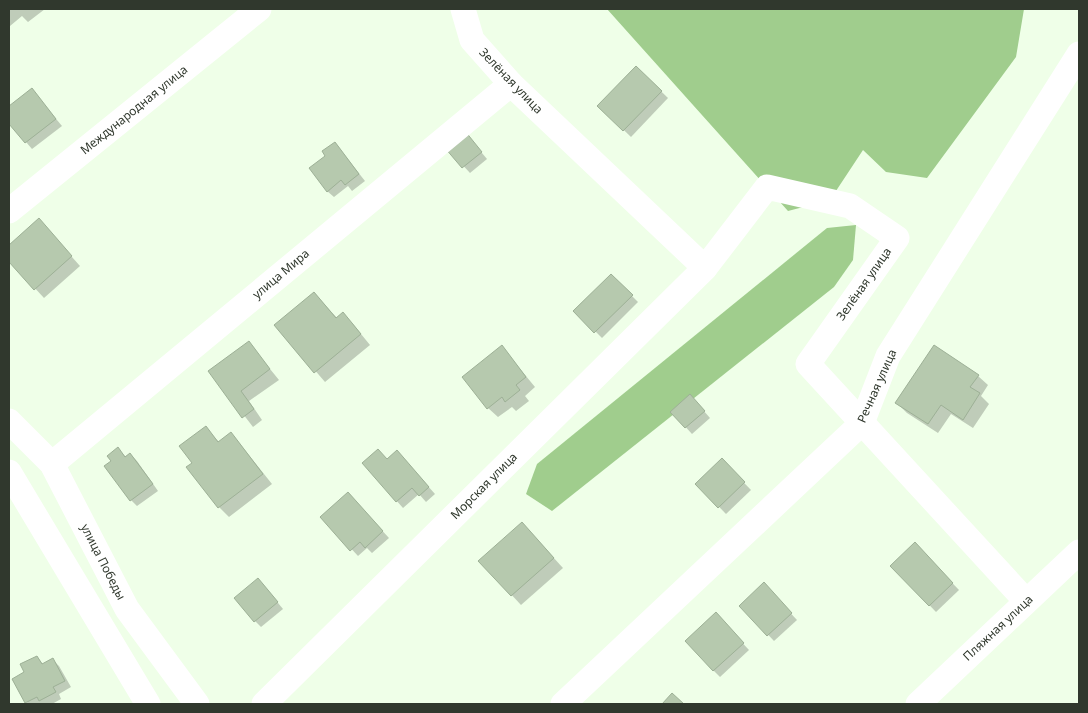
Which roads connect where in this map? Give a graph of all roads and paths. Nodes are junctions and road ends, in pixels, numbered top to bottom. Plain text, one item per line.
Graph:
1 (259, 9) edge
2 (464, 9) edge
3 (1079, 54) edge
4 (511, 84) junction
5 (9, 211) edge
6 (705, 268) junction
7 (9, 421) edge
8 (862, 423) junction
9 (52, 464) junction
10 (9, 472) edge
11 (1079, 552) edge
12 (1026, 601) junction
13 (148, 704) edge
14 (197, 704) edge
15 (264, 704) edge
16 (564, 704) edge
17 (918, 704) edge

1 - 5 street, Международная улица
2 - 4 street, Зелёная улица
3 - 8 street, Речная улица
4 - 6 street, Зелёная улица
4 - 9 street, улица Мира
6 - 8 street, Зелёная улица
6 - 15 street, Морская улица
7 - 9 street, улица Победы
8 - 12 street, Зелёная улица
8 - 16 street, Речная улица
9 - 14 street, улица Победы
10 - 13 street
11 - 12 street, Пляжная улица
12 - 17 street, Пляжная улица

